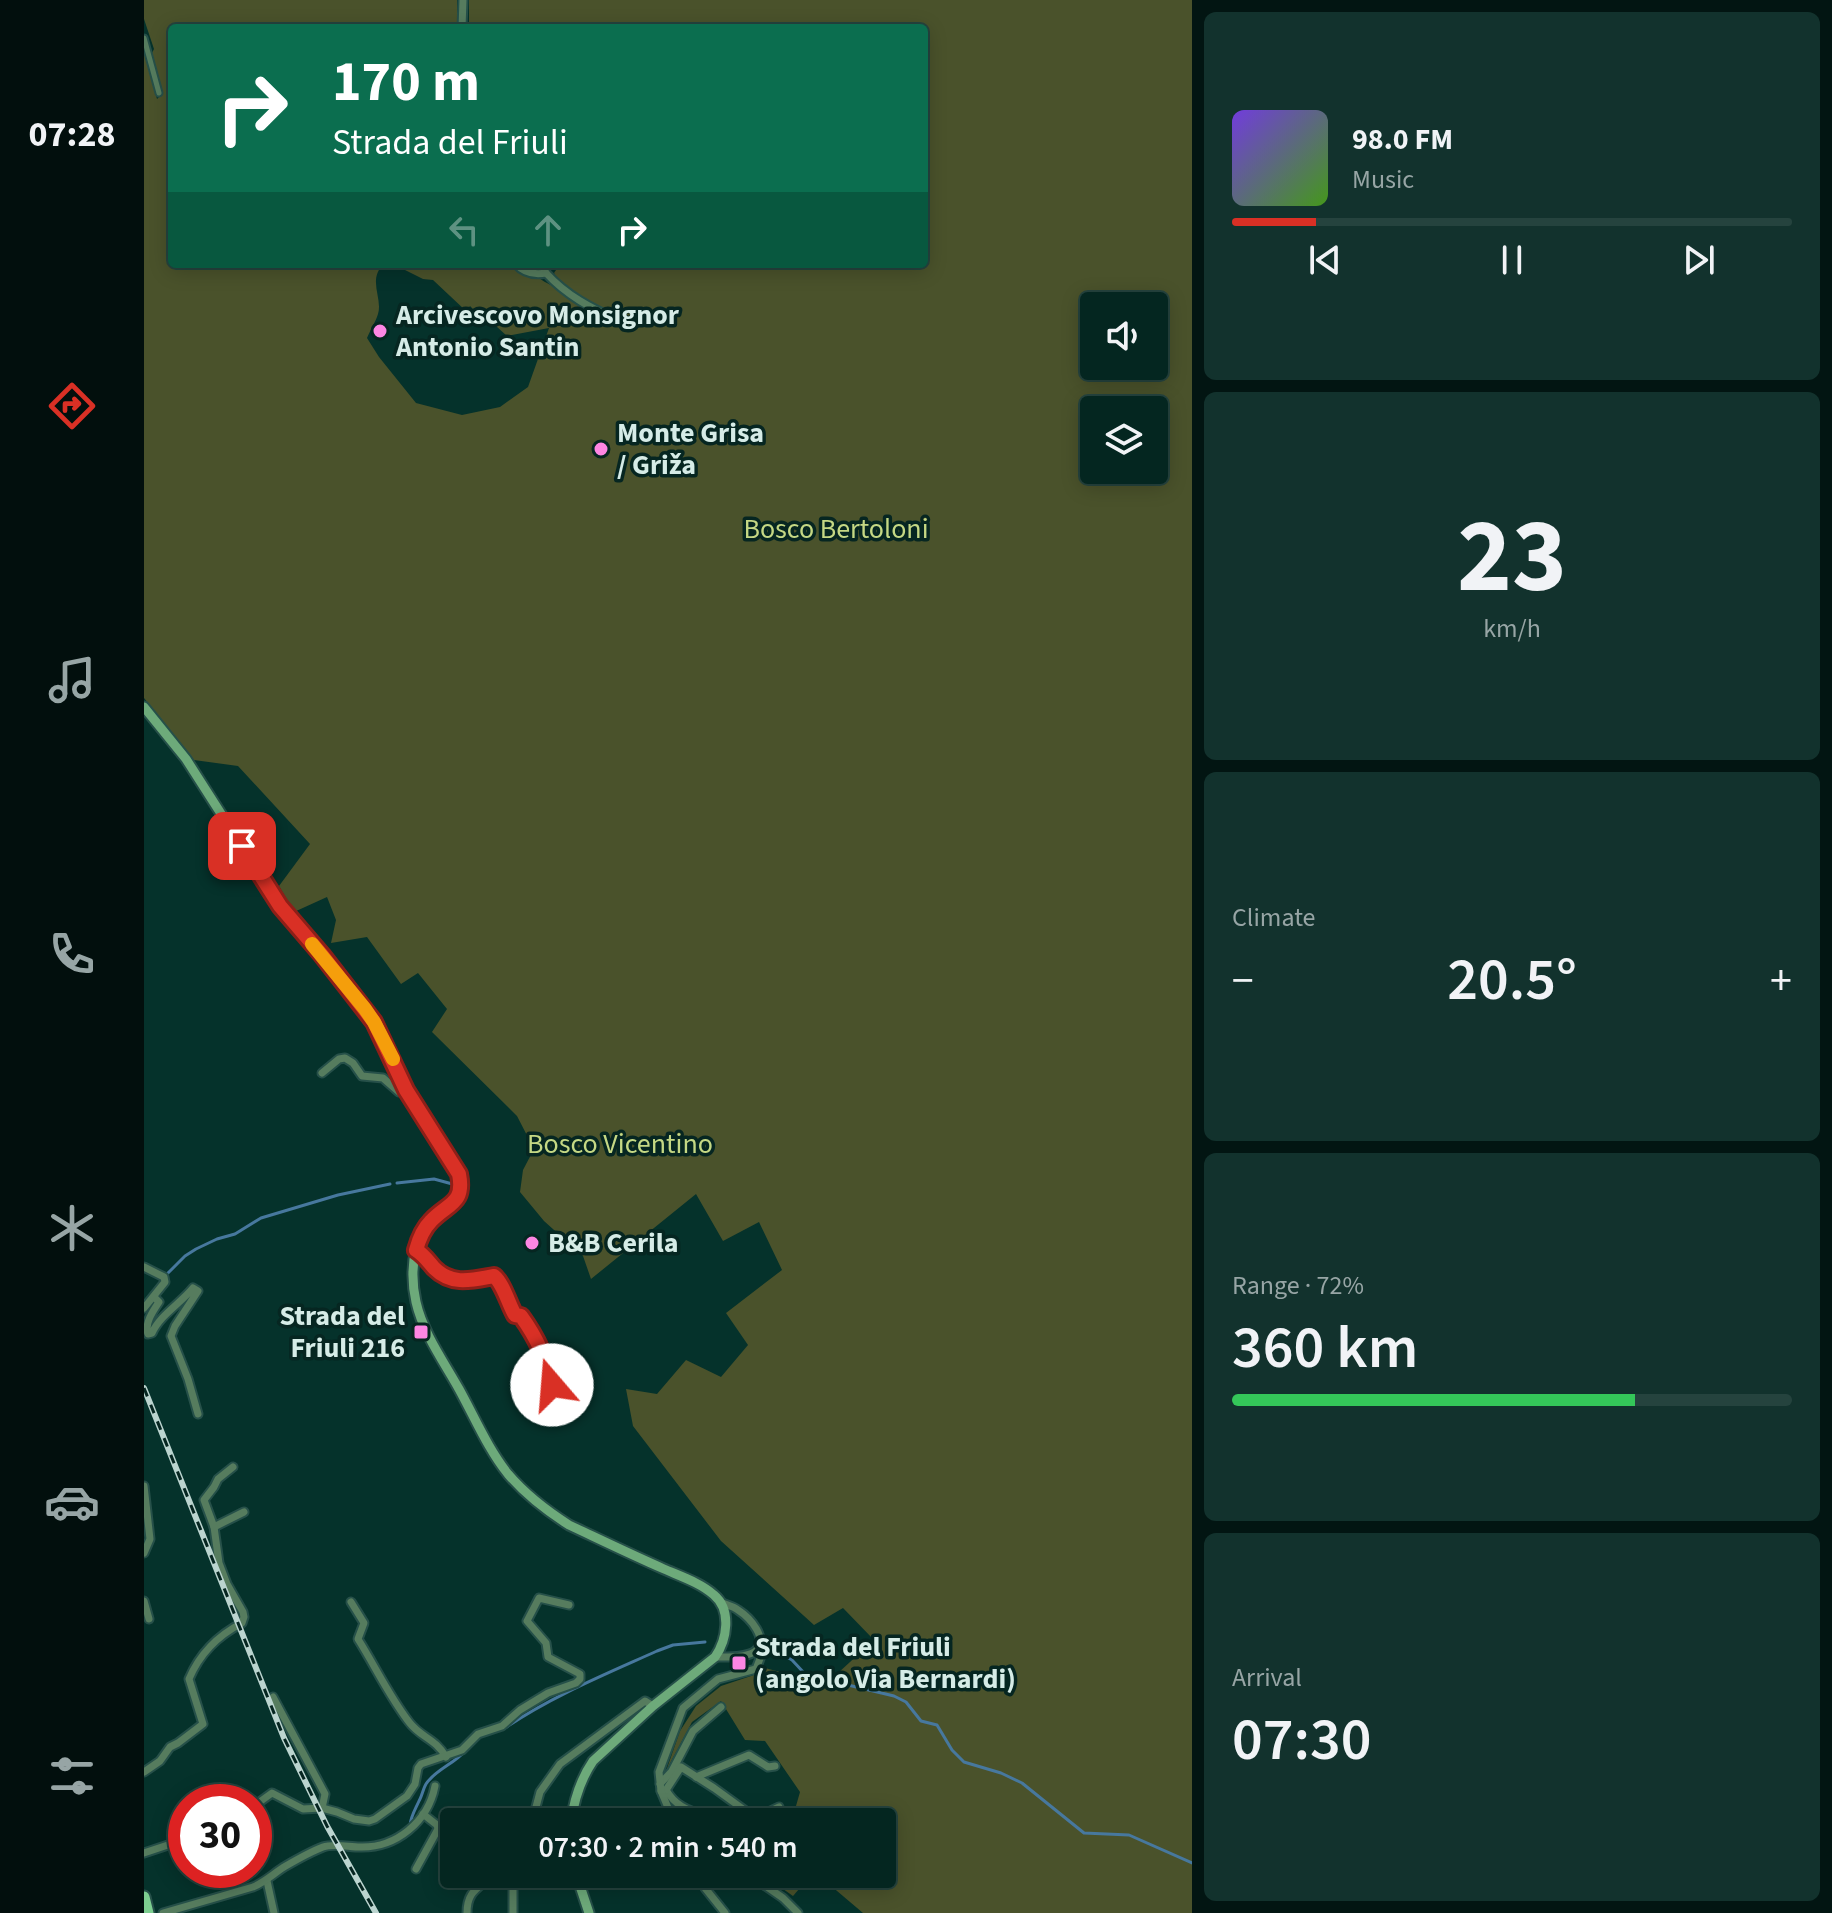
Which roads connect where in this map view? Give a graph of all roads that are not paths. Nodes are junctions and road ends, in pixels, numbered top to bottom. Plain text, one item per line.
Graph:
1 (463, 0) edge
2 (462, 24) edge
3 (144, 38) edge
4 (159, 93) dead end
5 (520, 268) edge
6 (549, 269) edge
7 (619, 321) dead end
8 (144, 707) edge
9 (322, 1073) dead end
10 (406, 1090) junction
11 (416, 1250) junction
12 (144, 1267) edge
13 (154, 1297) junction
14 (144, 1308) edge
15 (574, 1379) dead end
16 (198, 1414) dead end
17 (233, 1467) dead end
18 (144, 1486) edge
19 (244, 1512) dead end
20 (214, 1527) junction
21 (144, 1553) edge
22 (144, 1601) edge
23 (351, 1602) dead end
24 (720, 1602) junction
25 (569, 1605) dead end
26 (149, 1619) dead end
27 (758, 1648) junction
28 (715, 1657) junction
29 (273, 1697) dead end
30 (653, 1706) junction
31 (721, 1707) dead end
32 (446, 1757) junction
33 (775, 1766) dead end
34 (144, 1772) edge
35 (696, 1777) junction
36 (435, 1786) dead end
37 (662, 1788) junction
38 (272, 1793) edge
39 (779, 1807) dead end
40 (322, 1808) junction
41 (536, 1808) edge
42 (574, 1808) edge
43 (669, 1808) edge
44 (681, 1808) edge
45 (423, 1814) junction
46 (168, 1845) edge
47 (144, 1853) edge
48 (416, 1869) dead end
49 (272, 1877) edge
50 (250, 1888) edge
51 (269, 1888) edge
52 (478, 1888) edge
53 (513, 1888) edge
54 (581, 1888) edge
55 (705, 1888) edge
56 (768, 1888) edge
57 (163, 1913) edge
58 (274, 1913) edge
59 (467, 1913) edge
60 (513, 1913) edge
61 (589, 1913) edge
62 (725, 1913) edge
63 (798, 1913) edge

1 - 2 street
3 - 4 street
5 - 6 street
6 - 7 street
8 - 10 main road
9 - 10 street
10 - 11 main road
11 - 15 street
11 - 24 main road
12 - 13 street
13 - 14 street
13 - 16 street
17 - 20 street
18 - 21 street
19 - 20 street
20 - 34 street
22 - 26 street
23 - 32 street
24 - 27 street
24 - 28 main road
25 - 32 street
27 - 28 street
27 - 37 street
28 - 30 main road
29 - 40 street
30 - 41 street
30 - 42 main road
31 - 37 street
32 - 40 street
33 - 35 street
35 - 37 street
35 - 39 street
36 - 45 street
37 - 43 street
37 - 44 street
38 - 40 street
45 - 48 street
45 - 49 street
46 - 47 street
50 - 57 street
51 - 58 street
52 - 59 street
53 - 60 street
54 - 61 main road
55 - 62 street
56 - 63 street

